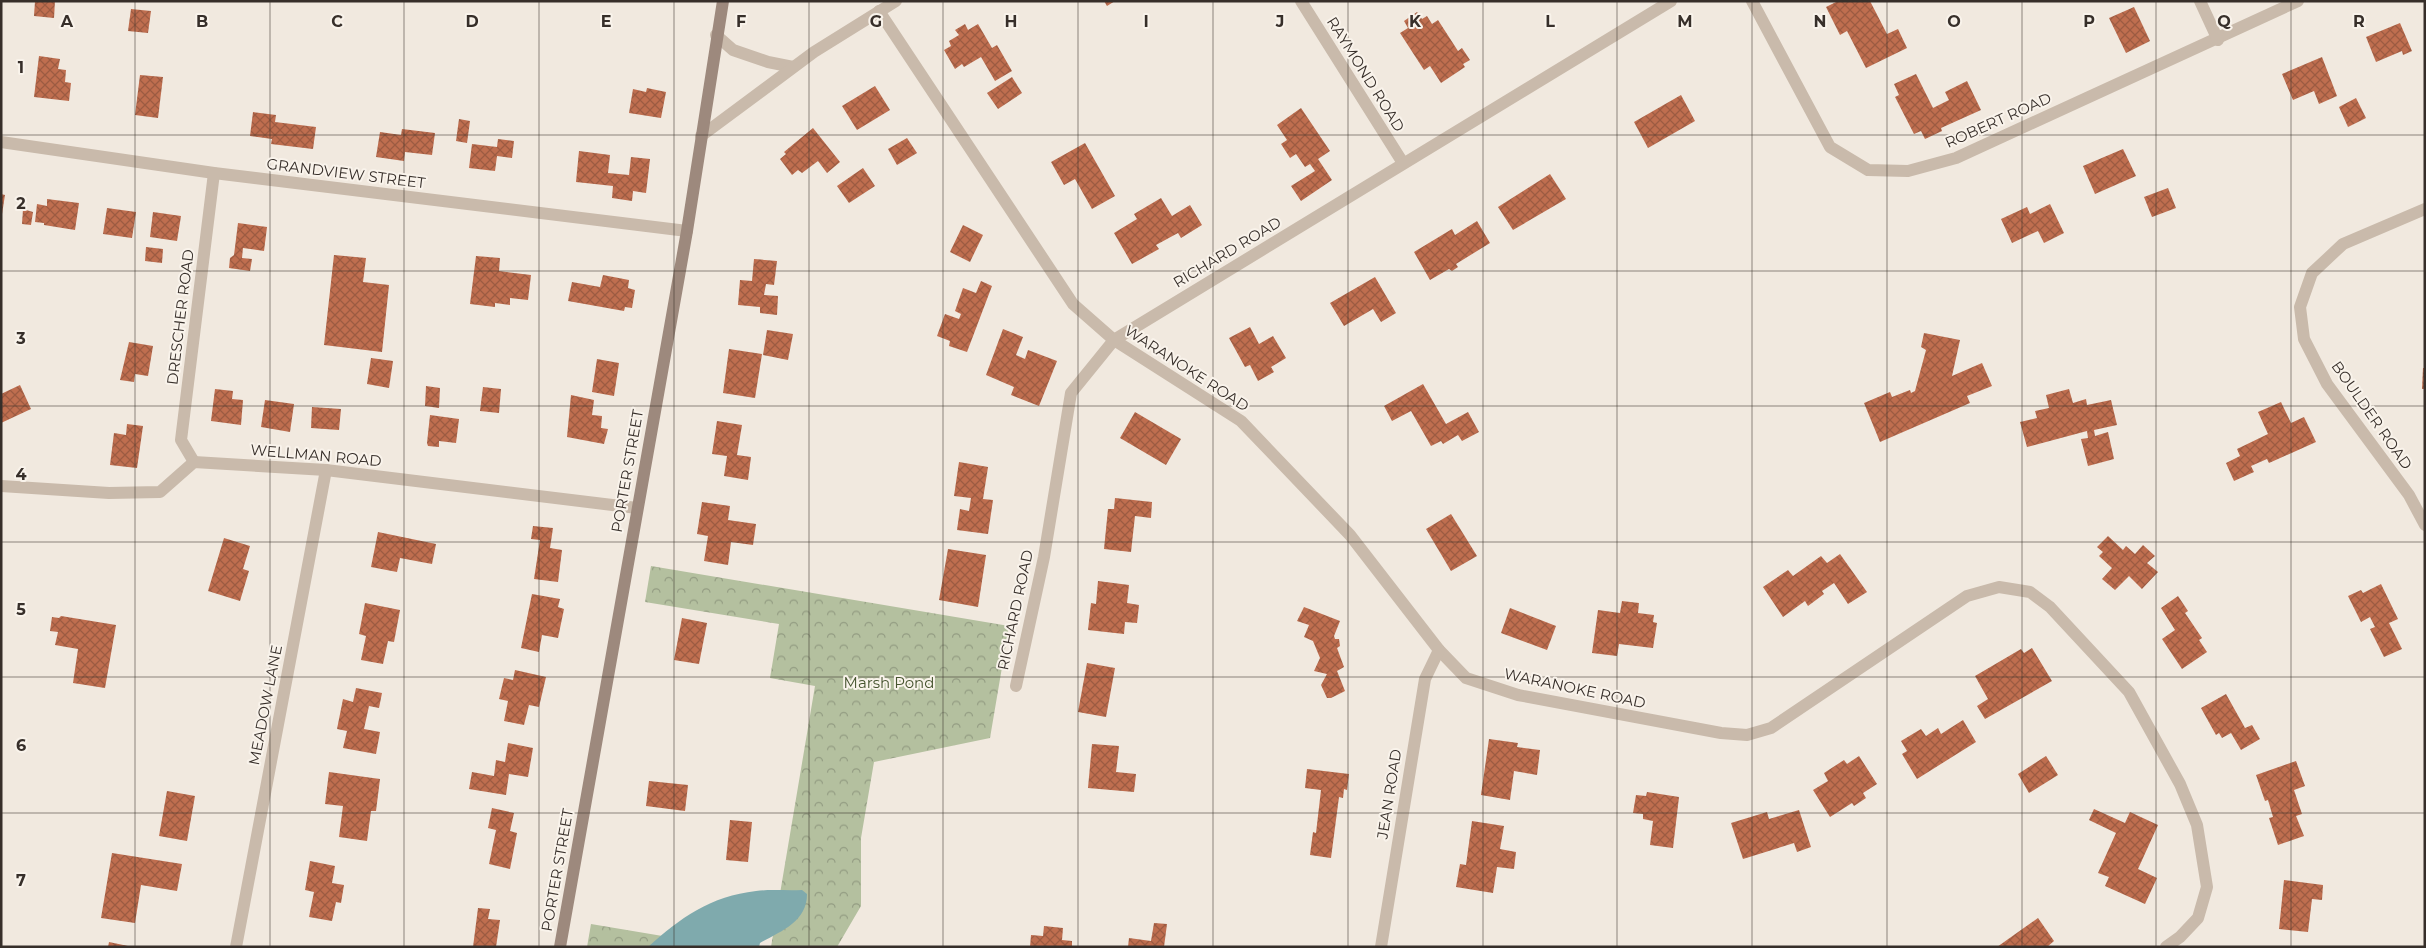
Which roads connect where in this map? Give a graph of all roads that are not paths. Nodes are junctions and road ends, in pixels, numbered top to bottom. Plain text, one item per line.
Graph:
1 (723, 1) edge
2 (896, 1) edge
3 (1301, 1) edge
4 (1671, 1) edge
5 (1752, 1) edge
6 (2200, 1) edge
7 (2298, 1) edge
8 (879, 12) junction
9 (716, 35) junction
10 (2218, 40) junction
11 (793, 67) junction
12 (701, 136) junction
13 (1, 142) edge
14 (1403, 163) junction
15 (214, 173) junction
16 (2425, 208) edge
17 (687, 231) junction
18 (1114, 340) junction
19 (194, 462) junction
20 (326, 470) junction
21 (1, 486) edge
22 (637, 508) junction
23 (2425, 525) edge
24 (1439, 650) junction
25 (1016, 686) dead end
26 (236, 947) edge
27 (560, 947) edge
28 (1381, 947) edge
29 (2166, 947) edge

1 - 9 street, PORTER STREET
2 - 8 street
3 - 14 street, RAYMOND ROAD
4 - 14 street, RICHARD ROAD
5 - 10 street, ROBERT ROAD
6 - 10 street
7 - 10 street, ROBERT ROAD
8 - 11 street
8 - 18 street, WARANOKE ROAD
9 - 11 street
9 - 12 street, PORTER STREET
11 - 12 street
12 - 17 street, PORTER STREET
13 - 15 street, GRANDVIEW STREET
14 - 18 street, RICHARD ROAD
15 - 17 street, GRANDVIEW STREET
15 - 19 street, DRESCHER ROAD
16 - 23 street, BOULDER ROAD
17 - 22 street, PORTER STREET
18 - 24 street, WARANOKE ROAD
18 - 25 street, RICHARD ROAD
19 - 20 street, WELLMAN ROAD
19 - 21 street
20 - 22 street, WELLMAN ROAD
20 - 26 street, MEADOW LANE
22 - 27 street, PORTER STREET
24 - 28 street, JEAN ROAD
24 - 29 street, WARANOKE ROAD

